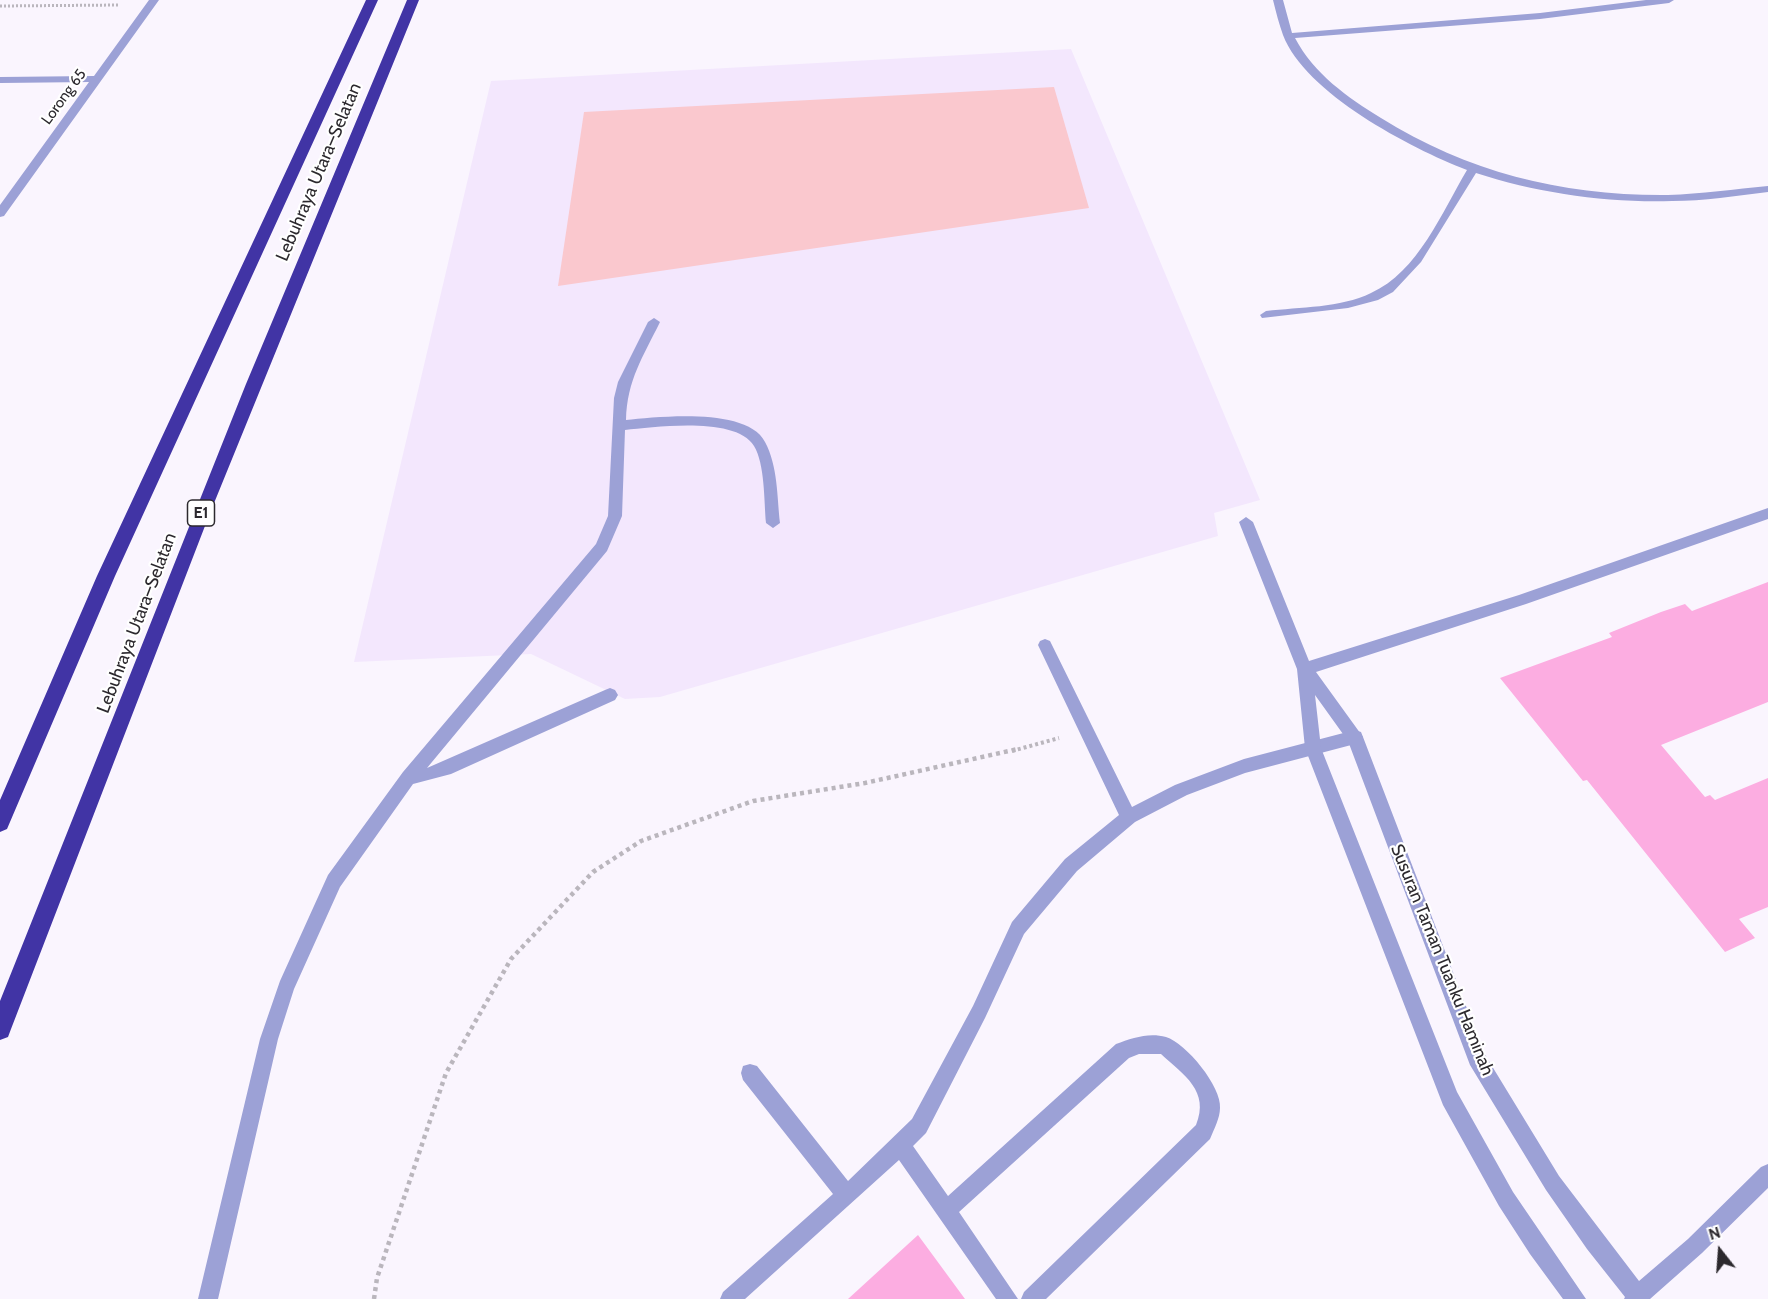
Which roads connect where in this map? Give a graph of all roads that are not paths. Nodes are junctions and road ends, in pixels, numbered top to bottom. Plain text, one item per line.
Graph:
1 (372, 0) edge
2 (413, 0) edge
3 (1278, 0) edge
4 (1669, 0) edge
5 (152, 2) edge
6 (1287, 36) junction
7 (96, 79) junction
8 (0, 80) edge
9 (1473, 169) junction
10 (1768, 189) edge
11 (0, 213) edge
12 (1266, 315) dead end
13 (654, 322) dead end
14 (618, 426) junction
15 (1768, 513) edge
16 (1246, 522) dead end
17 (773, 524) dead end
18 (1045, 645) dead end
19 (1305, 669) junction
20 (610, 695) dead end
21 (1355, 737) junction
22 (1313, 748) junction
23 (409, 777) junction
24 (1129, 817) junction
25 (0, 823) edge
26 (0, 1029) edge
27 (750, 1072) dead end
28 (900, 1145) junction
29 (1768, 1174) edge
30 (846, 1195) junction
31 (946, 1211) junction
32 (1637, 1298) edge
33 (208, 1299) edge
34 (730, 1299) edge
35 (1008, 1299) edge
36 (1031, 1299) edge
37 (1576, 1299) edge

1 - 25 highway, Lebuhraya Utara–Selatan
2 - 26 highway, Lebuhraya Utara–Selatan / E1
3 - 6 street
4 - 6 street
5 - 7 street, Lorong 65
6 - 9 street
7 - 8 street
7 - 11 street, Lorong 65
9 - 10 street
9 - 12 street
13 - 14 street
14 - 17 street
14 - 23 street
15 - 19 street
16 - 19 street, Susuran Taman Tuanku Haminah
18 - 24 street
19 - 21 street, Susuran Taman Tuanku Haminah
19 - 22 street, Susuran Taman Tuanku Haminah
20 - 23 street
21 - 22 street
21 - 32 street, Susuran Taman Tuanku Haminah
22 - 24 street
22 - 37 street, Susuran Taman Tuanku Haminah
23 - 33 street
24 - 28 street
27 - 30 street
28 - 30 street
28 - 31 street
29 - 32 street
30 - 34 street
31 - 35 street
31 - 36 street

